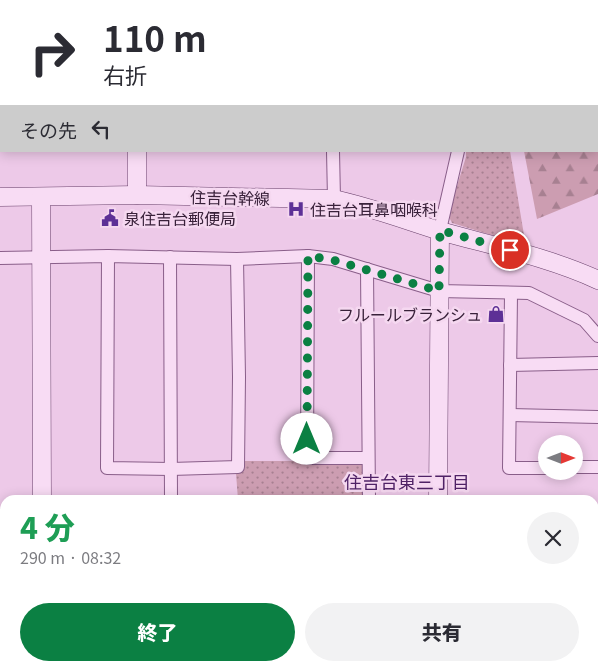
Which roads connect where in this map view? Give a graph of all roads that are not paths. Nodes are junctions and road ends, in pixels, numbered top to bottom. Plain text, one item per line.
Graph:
1 (137, 152) edge
2 (333, 152) edge
3 (458, 152) edge
4 (138, 195) junction
5 (0, 196) edge
6 (41, 197) junction
7 (334, 199) junction
8 (440, 230) junction
9 (108, 256) junction
10 (308, 256) junction
11 (170, 257) junction
12 (0, 258) edge
13 (41, 258) junction
14 (237, 259) junction
15 (367, 269) junction
16 (598, 280) edge
17 (439, 291) junction
18 (511, 294) junction
19 (598, 336) edge
20 (598, 363) edge
21 (510, 365) junction
22 (510, 416) junction
23 (598, 417) edge
24 (368, 458) junction
25 (583, 467) edge
26 (598, 467) edge
27 (538, 468) edge
28 (171, 469) junction
29 (42, 495) edge
30 (171, 495) edge
31 (369, 495) edge
32 (438, 495) edge

1 - 4 street
2 - 7 street
3 - 8 street
4 - 6 street, 住吉台幹線
4 - 7 street, 住吉台幹線
5 - 6 street, 住吉台幹線
6 - 13 street
7 - 8 street, 住吉台幹線
8 - 16 street, 住吉台幹線
8 - 17 street
9 - 11 street
9 - 13 street
9 - 28 street
10 - 14 street
10 - 15 street
10 - 24 street
11 - 14 street
11 - 28 street
12 - 13 street
13 - 29 street
14 - 28 street
15 - 17 street
15 - 24 street
17 - 18 street
17 - 32 street
18 - 19 street
18 - 21 street
20 - 21 street
21 - 22 street
22 - 23 street
22 - 27 street
24 - 31 street
25 - 26 street
28 - 30 street

